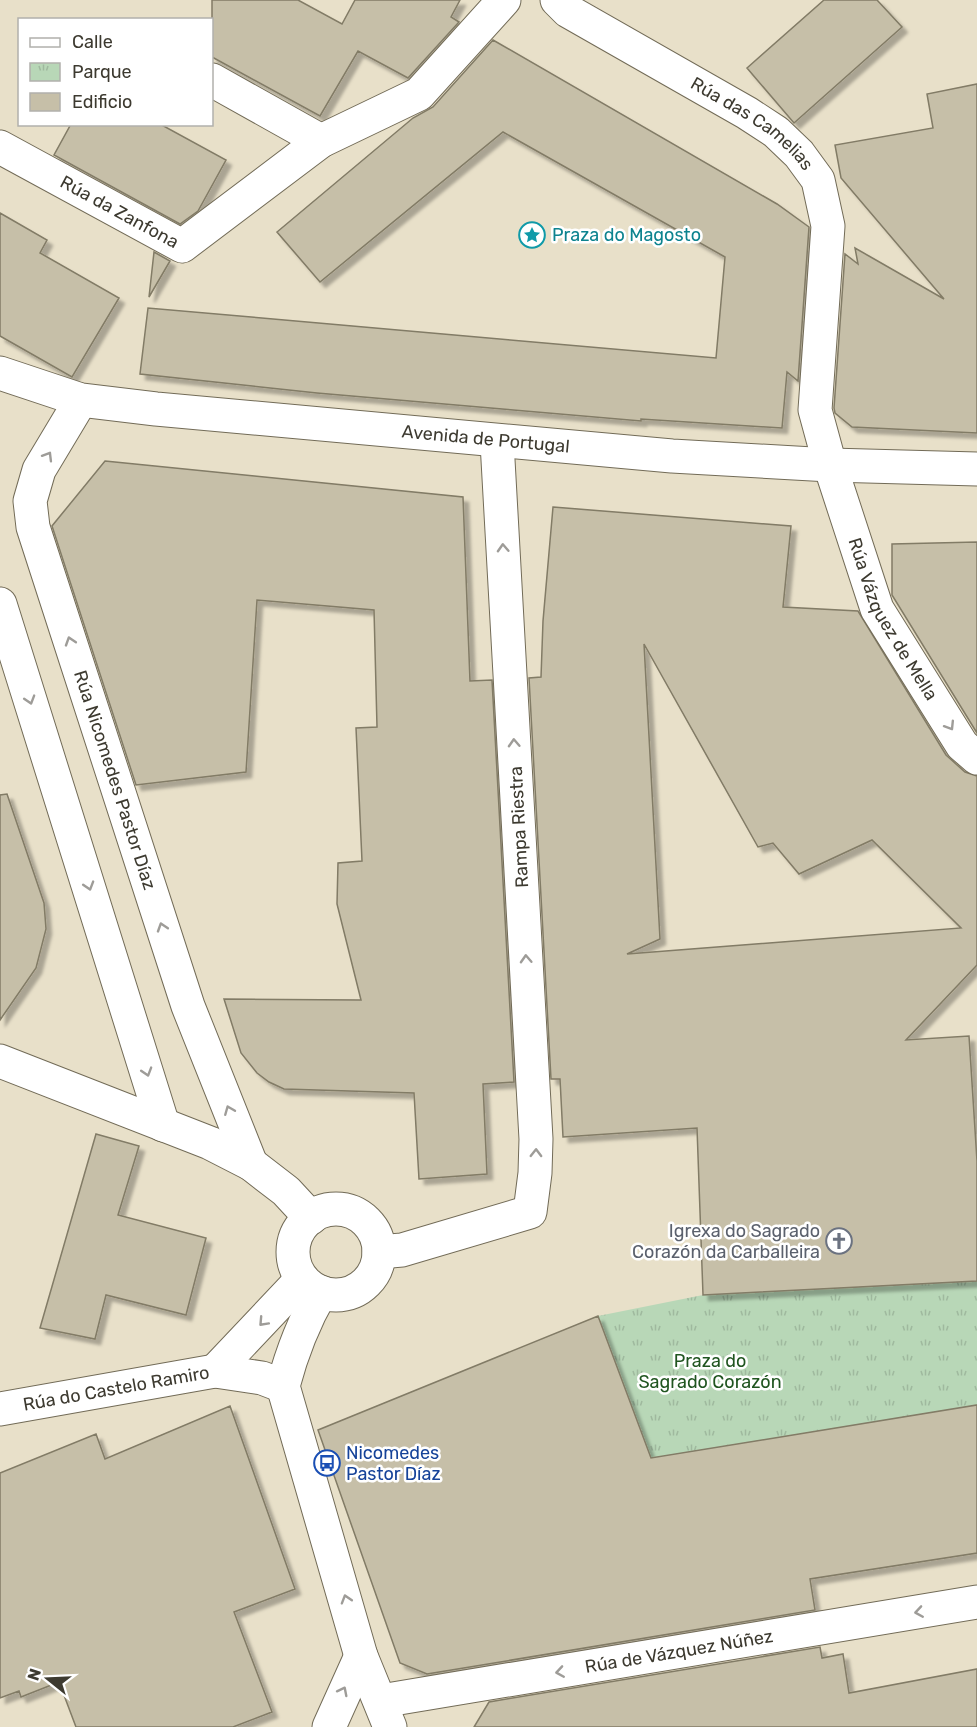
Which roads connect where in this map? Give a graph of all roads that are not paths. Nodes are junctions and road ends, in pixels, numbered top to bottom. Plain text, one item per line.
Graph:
1 (504, 0) edge
2 (557, 0) edge
3 (213, 81) edge
4 (321, 141) junction
5 (0, 147) edge
6 (0, 373) edge
7 (81, 400) junction
8 (497, 442) junction
9 (830, 465) junction
10 (977, 469) edge
11 (0, 604) edge
12 (977, 758) edge
13 (0, 1061) edge
14 (163, 1125) junction
15 (251, 1164) junction
16 (311, 1218) junction
17 (380, 1252) junction
18 (312, 1286) junction
19 (215, 1371) junction
20 (283, 1386) junction
21 (0, 1409) edge
22 (977, 1602) edge
23 (361, 1656) junction
24 (386, 1714) edge
25 (328, 1727) edge

1 - 4 street, Rúa da Zanfona
2 - 9 street, Rúa das Camelias
3 - 4 street
4 - 5 street, Rúa da Zanfona
6 - 7 street, Avenida de Portugal
7 - 8 street, Avenida de Portugal
15 -> 7 street, Rúa Nicomedes Pastor Díaz
8 - 9 street, Avenida de Portugal
17 -> 8 street, Rampa Riestra
9 - 10 street, Avenida de Portugal
9 -> 12 street, Rúa Vázquez de Mella
11 -> 14 street
13 - 14 street
14 - 15 street
15 - 16 street
16 - 17 street
16 - 18 street
17 - 18 street
18 -> 19 street, Rúa do Castelo Ramiro
18 - 20 street
19 - 20 street
19 - 21 street, Rúa do Castelo Ramiro
23 -> 20 street
22 -> 24 street, Rúa de Vázquez Núñez
23 - 24 street
25 -> 23 street

